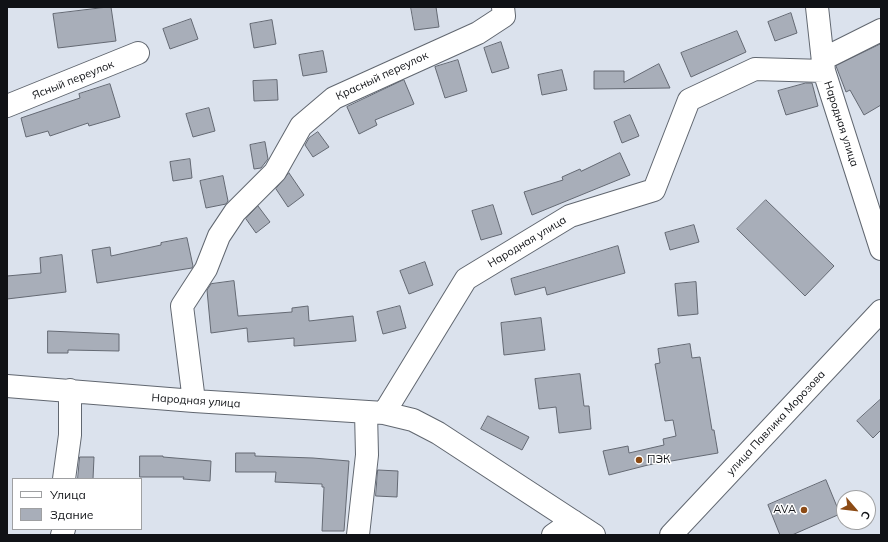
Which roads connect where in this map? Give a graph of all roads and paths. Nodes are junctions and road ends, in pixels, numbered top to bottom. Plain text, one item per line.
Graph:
1 (503, 7) edge
2 (817, 7) edge
3 (881, 30) edge
4 (138, 53) dead end
5 (824, 65) junction
6 (7, 106) edge
7 (881, 250) edge
8 (881, 311) edge
9 (7, 386) edge
10 (70, 390) junction
11 (194, 401) junction
12 (375, 412) junction
13 (64, 478) edge
14 (573, 521) junction
15 (358, 535) edge
16 (553, 535) edge
17 (594, 535) edge
18 (671, 535) edge

1 - 11 street, Красный переулок
2 - 5 street
3 - 5 street
4 - 6 street, Ясный переулок
5 - 7 street, Народная улица
5 - 12 street, Народная улица
8 - 18 street, улица Павлика Морозова
9 - 10 street, Народная улица
10 - 11 street, Народная улица
10 - 13 street
11 - 12 street, Народная улица
12 - 14 street, Народная улица
12 - 15 street
14 - 16 street
14 - 17 street, Народная улица

